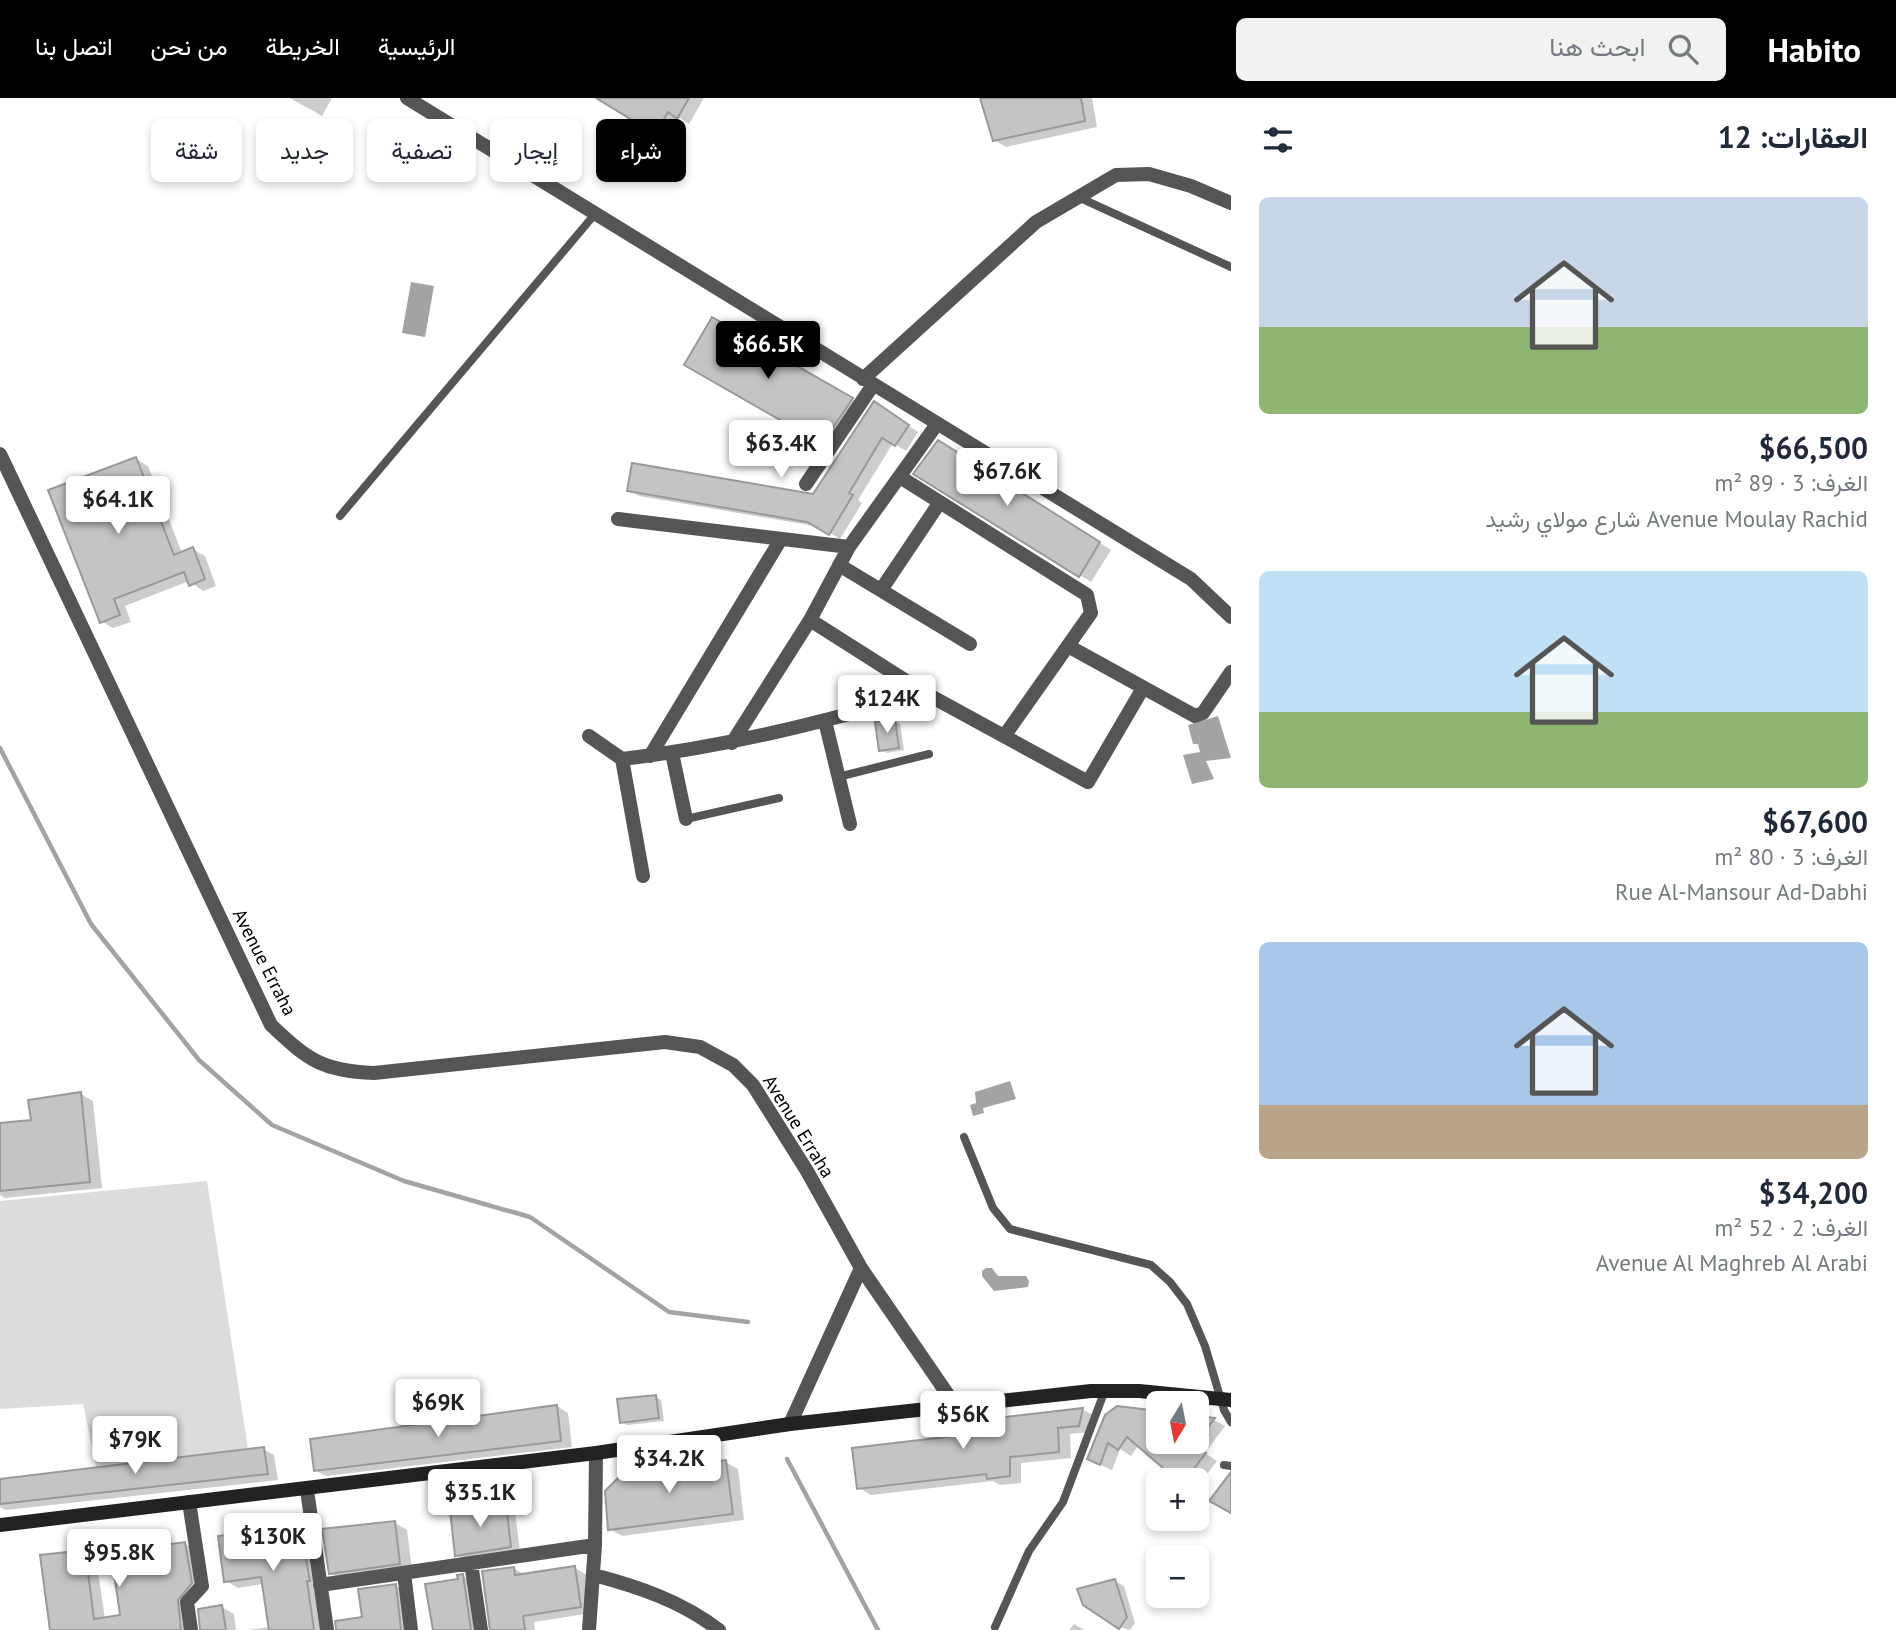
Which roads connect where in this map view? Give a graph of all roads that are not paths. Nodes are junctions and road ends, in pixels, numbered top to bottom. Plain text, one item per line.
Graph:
1 (407, 98) edge
2 (1078, 197) junction
3 (1231, 203) edge
4 (595, 214) junction
5 (1231, 267) edge
6 (868, 382) junction
7 (937, 425) junction
8 (0, 454) edge
9 (900, 477) junction
10 (806, 484) dead end
11 (940, 502) junction
12 (340, 516) dead end
13 (618, 519) dead end
14 (781, 539) junction
15 (849, 547) junction
16 (839, 565) junction
17 (881, 590) junction
18 (1231, 617) edge
19 (810, 620) junction
20 (970, 644) dead end
21 (1068, 646) junction
22 (1231, 672) edge
23 (1143, 688) junction
24 (925, 693) junction
25 (825, 722) junction
26 (1005, 735) junction
27 (589, 736) dead end
28 (732, 743) junction
29 (672, 753) junction
30 (929, 754) dead end
31 (650, 755) junction
32 (621, 759) junction
33 (838, 777) junction
34 (779, 798) dead end
35 (686, 819) joint
36 (850, 824) dead end
37 (643, 876) dead end
38 (964, 1137) dead end
39 (862, 1268) junction
40 (1105, 1391) junction
41 (1227, 1400) edge
42 (955, 1405) junction
43 (1231, 1422) edge
44 (790, 1424) junction
45 (596, 1453) junction
46 (307, 1490) junction
47 (189, 1502) junction
48 (0, 1525) edge
49 (595, 1545) junction
50 (471, 1563) junction
51 (404, 1573) junction
52 (594, 1575) junction
53 (320, 1585) junction
54 (995, 1627) dead end
55 (191, 1630) edge
56 (327, 1630) edge
57 (411, 1630) edge
58 (481, 1630) edge
59 (589, 1630) edge
60 (719, 1630) edge

1 - 4 street
2 - 3 street
2 - 5 lane
2 - 6 street
4 - 6 street
4 - 12 lane
6 - 7 street
6 - 10 street
7 - 9 street
7 - 18 street
8 - 39 street, Avenue Erraha
9 - 11 street
9 - 15 street
11 - 17 street
11 - 21 street
13 - 14 street
14 - 15 street
14 - 31 street
15 - 16 street
16 - 17 street
16 - 19 street
17 - 20 street
19 - 24 street
19 - 28 street
21 - 23 street
21 - 26 street
22 - 23 street
23 - 26 street
24 - 25 street
24 - 26 street
25 - 28 street
25 - 33 street
27 - 32 street
28 - 29 street
29 - 31 street
29 - 35 street
30 - 33 lane
31 - 32 street
32 - 37 street
33 - 36 street
34 - 35 lane
38 - 41 lane
39 - 42 street, Avenue Erraha
39 - 44 street
40 - 41 main road
40 - 42 main road
40 - 54 lane
41 - 43 lane
42 - 44 main road
44 - 45 main road
45 - 46 main road
45 - 49 street
46 - 47 main road
46 - 53 street
47 - 48 main road
47 - 55 street
49 - 50 street
49 - 52 street
50 - 51 street
50 - 58 street
51 - 53 street
51 - 57 street
52 - 59 street
52 - 60 street
53 - 56 street

